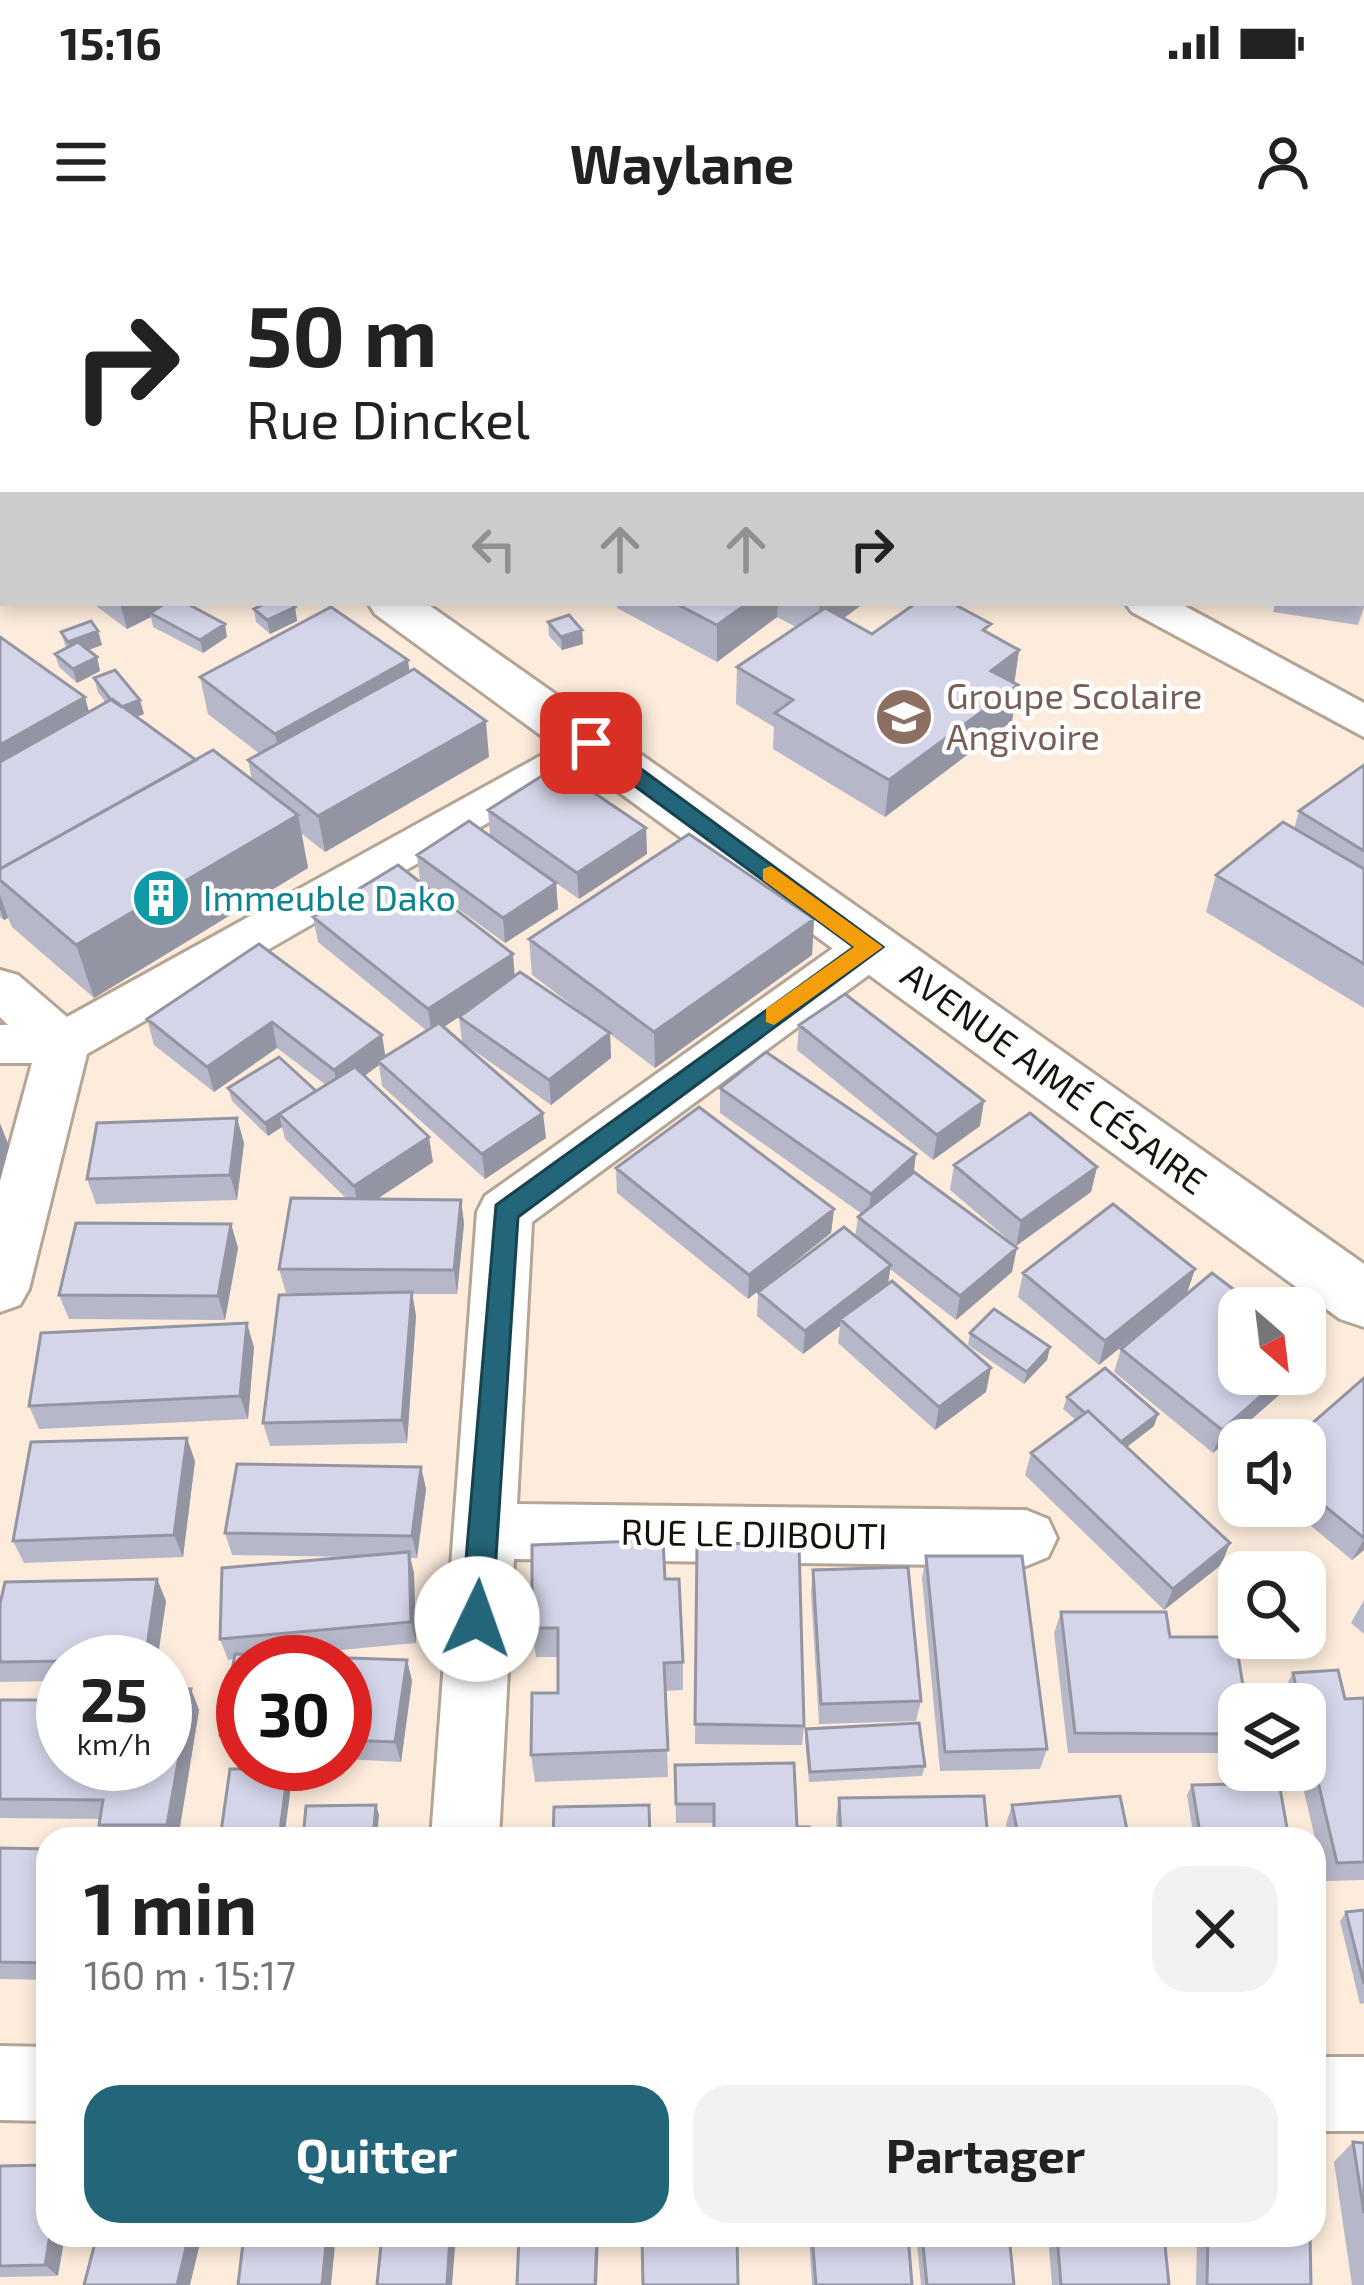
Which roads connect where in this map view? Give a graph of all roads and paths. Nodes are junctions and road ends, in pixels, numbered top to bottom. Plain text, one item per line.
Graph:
1 (397, 606) edge
2 (1152, 606) edge
3 (1364, 722) edge
4 (591, 743) junction
5 (871, 947) junction
6 (0, 988) edge
7 (63, 1043) junction
8 (0, 1044) edge
9 (0, 1289) edge
10 (1364, 1300) edge
11 (482, 1531) junction
12 (1026, 1538) dead end
13 (465, 1827) edge
14 (0, 2083) edge
15 (36, 2084) edge
16 (1326, 2094) edge
17 (1364, 2095) edge

1 - 4 street, AVENUE AIMÉ CÉSAIRE
2 - 3 street
4 - 5 street, AVENUE AIMÉ CÉSAIRE
4 - 7 street
5 - 10 street, AVENUE AIMÉ CÉSAIRE
5 - 11 street
6 - 7 street
7 - 8 street
7 - 9 street
11 - 12 street, RUE LE DJIBOUTI
11 - 13 street
14 - 15 street
16 - 17 street

